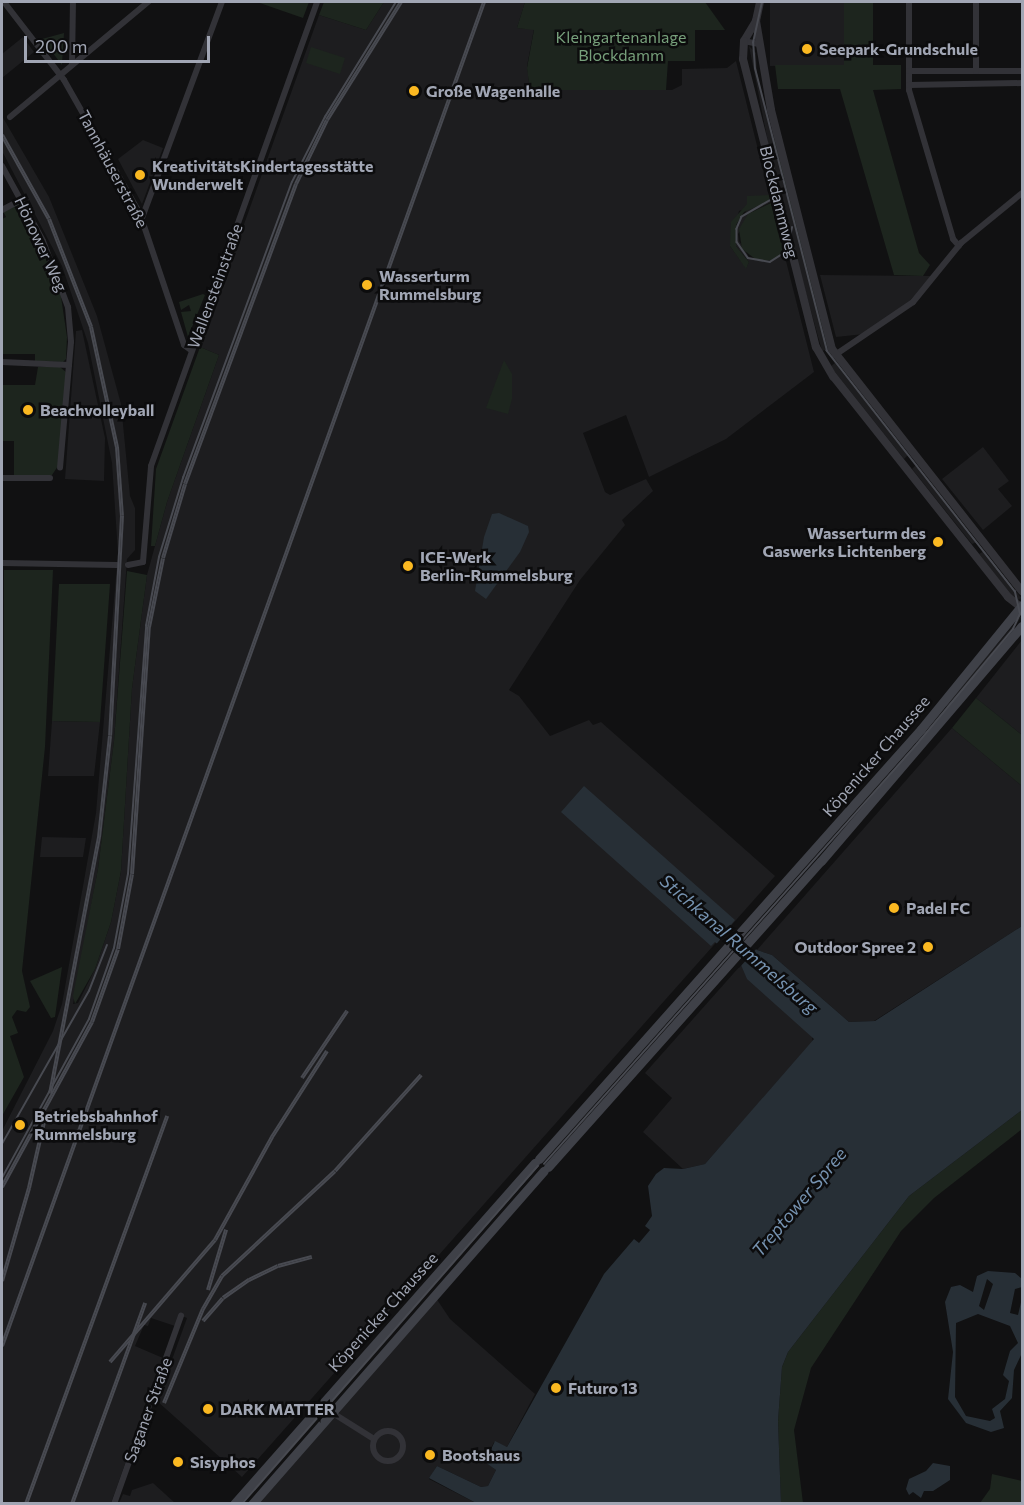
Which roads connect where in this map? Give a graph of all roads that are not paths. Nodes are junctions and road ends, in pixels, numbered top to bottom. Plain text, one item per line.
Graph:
1 (4, 2) edge
2 (72, 2) edge
3 (148, 2) edge
4 (222, 2) edge
5 (317, 2) edge
6 (760, 2) edge
7 (909, 2) edge
8 (976, 2) edge
9 (756, 21) junction
10 (744, 40) junction
11 (758, 44) junction
12 (72, 64) junction
13 (1023, 70) edge
14 (909, 71) junction
15 (976, 71) junction
16 (60, 75) junction
17 (1023, 83) edge
18 (909, 84) junction
19 (10, 117) dead end
20 (2, 166) edge
21 (1023, 193) edge
22 (21, 200) junction
23 (2, 210) edge
24 (142, 218) junction
25 (958, 246) junction
26 (191, 350) junction
27 (835, 355) junction
28 (2, 362) edge
29 (823, 362) junction
30 (69, 365) junction
31 (60, 468) dead end
32 (2, 478) edge
33 (50, 478) dead end
34 (2, 563) edge
35 (117, 565) dead end
36 (128, 565) dead end
37 (1023, 591) edge
38 (1022, 607) edge
39 (1023, 626) edge
40 (182, 1316) dead end
41 (320, 1405) junction
42 (330, 1414) junction
43 (374, 1439) junction
44 (114, 1503) edge
45 (234, 1503) edge
46 (252, 1503) edge

1 - 16 street, Tannhäuserstraße
2 - 12 street
3 - 12 street
4 - 24 street
5 - 26 street, Wallensteinstraße
6 - 9 street
7 - 14 street
8 - 15 street
9 - 10 street
9 - 11 street, Blockdammweg
10 - 11 street
10 - 29 street, Blockdammweg
11 - 27 street, Blockdammweg
12 - 16 street
13 - 15 street
14 - 15 street
14 - 18 street
16 - 19 street
16 - 24 street, Tannhäuserstraße
17 - 18 street
18 - 25 street
20 - 22 street, Hönower Weg
21 - 25 street
22 - 23 street
22 - 30 street, Hönower Weg
24 - 26 street, Tannhäuserstraße
25 - 27 street
26 - 36 street, Wallensteinstraße
27 - 29 street
27 - 37 street, Blockdammweg
28 - 30 street
29 - 38 street, Blockdammweg
30 - 31 street, Hönower Weg
32 - 33 street
34 - 35 street
38 - 41 main road, Köpenicker Chaussee
39 - 42 main road, Köpenicker Chaussee
40 - 44 street, Saganer Straße
41 - 42 street
41 - 45 main road, Köpenicker Chaussee
42 - 43 street
42 - 46 main road, Köpenicker Chaussee
43 - 43 street

